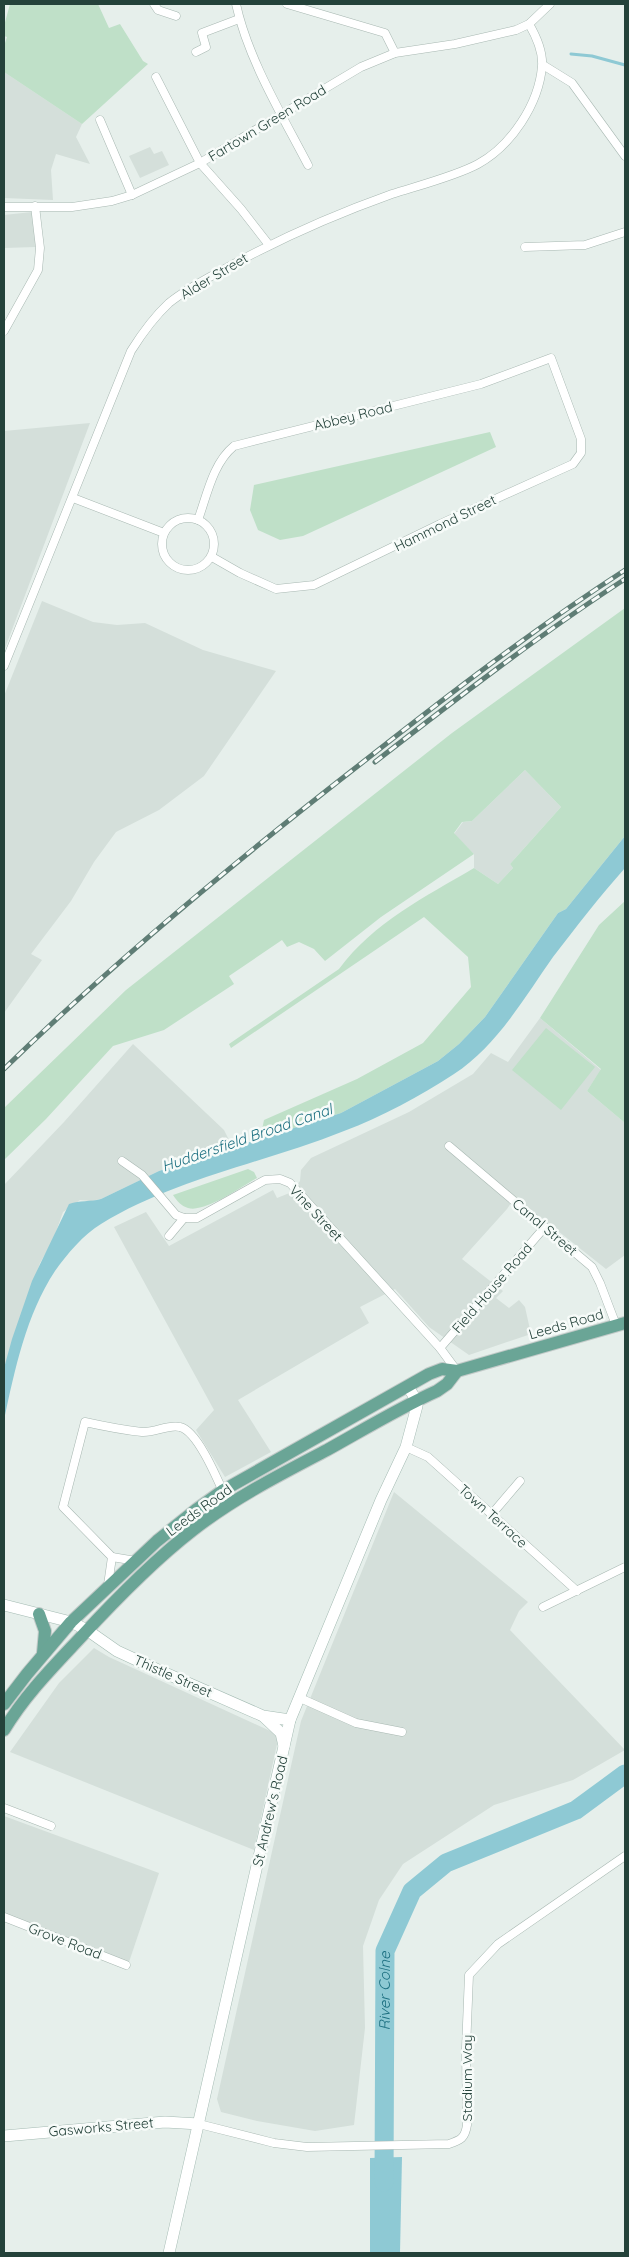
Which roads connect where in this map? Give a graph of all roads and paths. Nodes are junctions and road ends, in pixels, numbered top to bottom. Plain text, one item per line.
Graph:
1 (154, 4) edge
2 (236, 4) edge
3 (287, 4) edge
4 (550, 4) edge
5 (176, 16) dead end
6 (239, 19) junction
7 (529, 24) junction
8 (196, 52) dead end
9 (395, 53) junction
10 (542, 65) junction
11 (156, 77) dead end
12 (281, 114) junction
13 (100, 120) dead end
14 (625, 156) edge
15 (200, 163) junction
16 (308, 165) dead end
17 (132, 195) junction
18 (35, 206) junction
19 (4, 207) edge
20 (625, 232) edge
21 (268, 245) junction
22 (525, 247) dead end
23 (4, 331) edge
24 (551, 358) joint
25 (73, 498) junction
26 (198, 520) junction
27 (164, 533) junction
28 (212, 556) junction
29 (7, 647) edge
30 (4, 666) edge
31 (449, 1146) dead end
32 (122, 1161) dead end
33 (184, 1218) junction
34 (544, 1228) junction
35 (169, 1236) dead end
36 (621, 1324) edge
37 (440, 1348) junction
38 (457, 1371) junction
39 (408, 1387) junction
40 (417, 1401) junction
41 (406, 1447) junction
42 (520, 1481) dead end
43 (222, 1491) junction
44 (229, 1505) junction
45 (491, 1515) junction
46 (112, 1557) junction
47 (136, 1561) junction
48 (625, 1568) edge
49 (108, 1587) junction
50 (577, 1591) junction
51 (4, 1605) edge
52 (543, 1607) dead end
53 (40, 1614) junction
54 (71, 1622) junction
55 (87, 1630) junction
56 (43, 1653) junction
57 (300, 1698) junction
58 (4, 1704) edge
59 (263, 1716) junction
60 (290, 1720) junction
61 (4, 1730) edge
62 (402, 1732) dead end
63 (284, 1748) junction
64 (4, 1808) edge
65 (51, 1826) dead end
66 (625, 1856) edge
67 (4, 1918) edge
68 (126, 1965) dead end
69 (198, 2124) junction
70 (4, 2136) edge
71 (169, 2253) edge

1 - 5 street
2 - 6 street
3 - 9 street
4 - 7 street
6 - 8 street
6 - 12 street
7 - 9 street, Fartown Green Road
7 - 10 street, Alder Street
9 - 12 street, Fartown Green Road
10 - 14 street
10 - 21 street, Alder Street
11 - 15 street
12 - 15 street, Fartown Green Road
12 - 16 street
13 - 17 street
15 - 17 street, Fartown Green Road
15 - 21 street
17 - 18 street, Fartown Green Road
18 - 19 street, Fartown Green Road
18 - 23 street
20 - 22 street
21 - 25 street, Alder Street
24 - 26 street, Abbey Road
24 - 28 street, Hammond Street
25 - 27 street
25 - 29 street, Alder Street
26 - 27 street
26 - 28 street
27 - 28 street
29 - 30 street, Alder Street
31 - 34 street, Canal Street
32 - 33 street
33 - 35 street
33 - 37 street, Vine Street
34 - 36 street, Canal Street
34 - 37 street, Field House Road
36 - 38 main road, Leeds Road
37 - 38 street, Vine Street
38 - 39 main road, Leeds Road
38 - 40 main road, Leeds Road
39 - 40 main road
39 - 43 main road, Leeds Road
40 - 41 main road, St Andrew's Road
40 - 44 main road, Leeds Road
41 - 45 street, Town Terrace
41 - 57 main road, St Andrew's Road
42 - 45 street
43 - 44 street
43 - 46 street
43 - 47 main road, Leeds Road
44 - 55 main road, Leeds Road
45 - 50 street, Town Terrace
46 - 47 street
46 - 49 street
47 - 49 main road, Leeds Road
48 - 50 street
49 - 54 main road, Leeds Road
50 - 52 street
51 - 53 main road, Thistle Street
53 - 54 main road, Thistle Street
53 - 56 main road
54 - 55 main road, Thistle Street
54 - 56 main road, Leeds Road
55 - 59 main road, Thistle Street
55 - 61 main road, Leeds Road
56 - 58 main road, Leeds Road
57 - 60 main road, St Andrew's Road
57 - 62 street
59 - 60 main road, Thistle Street
59 - 63 main road, Thistle Street
60 - 63 main road, St Andrew's Road
63 - 69 main road, St Andrew's Road
64 - 65 street
66 - 69 street, Stadium Way
67 - 68 street, Grove Road
69 - 70 main road, Gasworks Street
69 - 71 main road, St Andrew's Road

